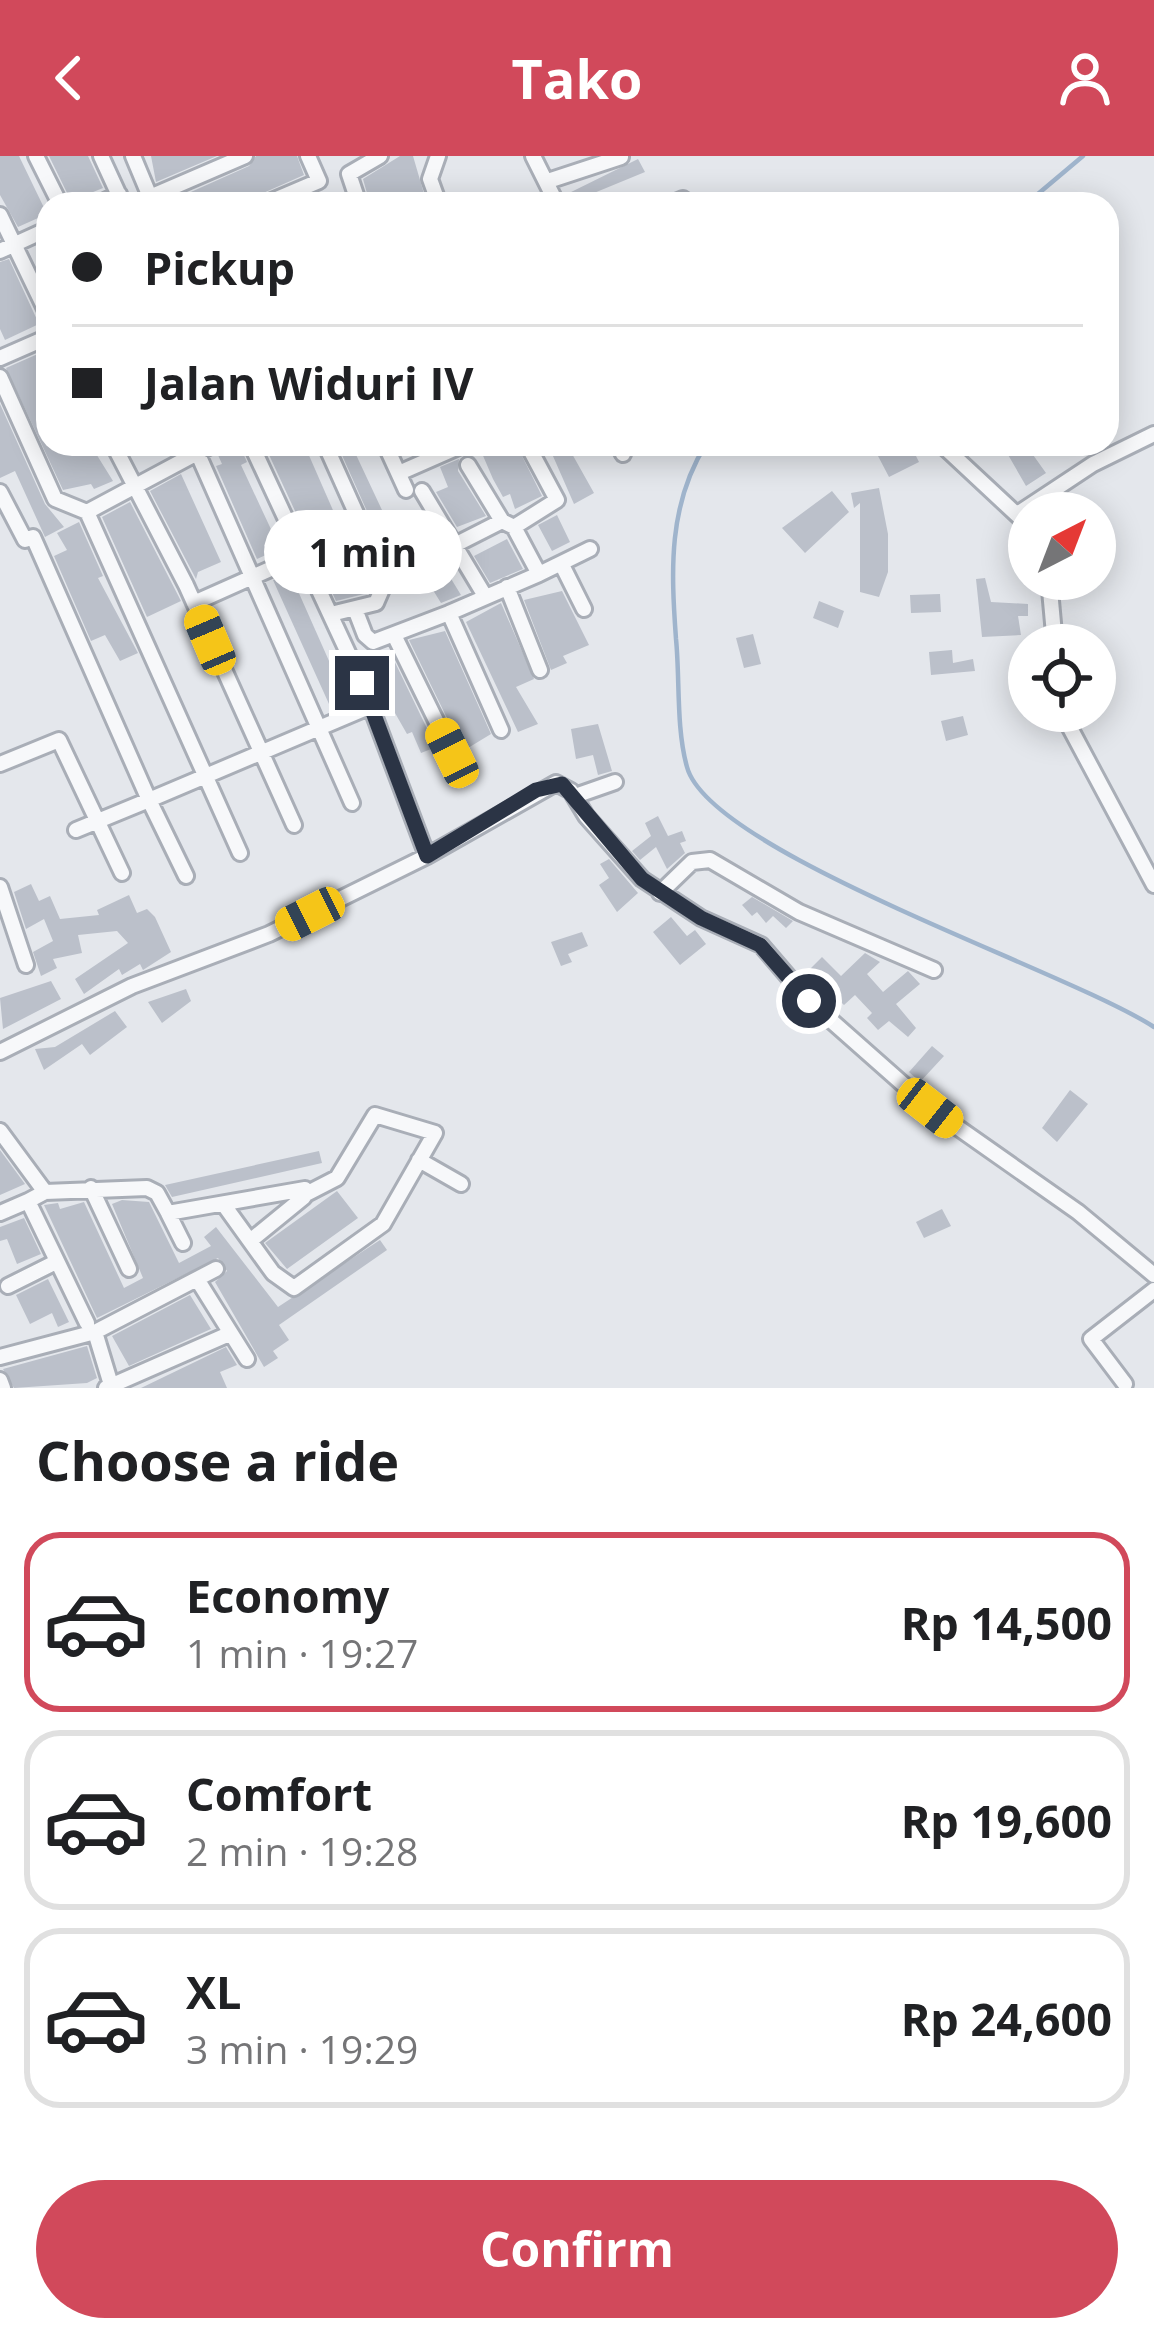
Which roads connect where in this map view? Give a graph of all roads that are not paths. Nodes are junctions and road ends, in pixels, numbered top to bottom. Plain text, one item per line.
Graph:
1 (36, 156) edge
2 (101, 156) edge
3 (134, 156) edge
4 (245, 156) edge
5 (308, 156) edge
6 (380, 156) edge
7 (438, 156) edge
8 (533, 156) edge
9 (621, 157) edge
10 (548, 181) junction
11 (53, 192) edge
12 (118, 192) edge
13 (148, 192) edge
14 (170, 192) edge
15 (293, 192) edge
16 (355, 192) edge
17 (435, 192) edge
18 (552, 192) edge
19 (0, 215) edge
20 (36, 235) edge
21 (7, 248) edge
22 (36, 295) edge
23 (36, 342) edge
24 (0, 358) edge
25 (0, 377) edge
26 (1154, 434) edge
27 (1119, 451) edge
28 (119, 456) edge
29 (180, 456) edge
30 (190, 456) edge
31 (199, 456) edge
32 (257, 456) edge
33 (330, 456) edge
34 (391, 456) edge
35 (437, 456) edge
36 (533, 456) edge
37 (953, 456) edge
38 (1109, 456) edge
39 (182, 460) junction
40 (469, 465) dead end
41 (399, 473) junction
42 (133, 483) junction
43 (0, 492) edge
44 (1058, 492) edge
45 (1008, 505) edge
46 (87, 512) junction
47 (508, 524) junction
48 (362, 528) junction
49 (455, 547) junction
50 (590, 549) dead end
51 (305, 554) junction
52 (562, 565) junction
53 (539, 574) junction
54 (250, 576) junction
55 (386, 580) junction
56 (507, 587) junction
57 (485, 596) junction
58 (194, 603) junction
59 (355, 609) junction
60 (584, 609) dead end
61 (449, 613) junction
62 (331, 614) junction
63 (394, 635) junction
64 (540, 670) dead end
65 (371, 706) junction
66 (317, 729) junction
67 (501, 730) dead end
68 (1072, 732) edge
69 (452, 753) dead end
70 (259, 754) junction
71 (0, 764) edge
72 (206, 776) junction
73 (615, 782) dead end
74 (575, 796) junction
75 (149, 800) junction
76 (352, 803) dead end
77 (98, 820) junction
78 (294, 825) dead end
79 (76, 830) dead end
80 (240, 853) dead end
81 (427, 856) junction
82 (122, 873) dead end
83 (186, 877) dead end
84 (1154, 885) edge
85 (0, 886) edge
86 (660, 893) junction
87 (26, 965) dead end
88 (934, 970) dead end
89 (0, 1052) edge
90 (0, 1131) edge
91 (419, 1160) junction
92 (461, 1184) dead end
93 (91, 1188) junction
94 (44, 1192) junction
95 (307, 1194) junction
96 (28, 1201) junction
97 (224, 1205) junction
98 (0, 1213) edge
99 (168, 1213) junction
100 (250, 1241) junction
101 (183, 1243) dead end
102 (56, 1262) junction
103 (129, 1269) dead end
104 (216, 1269) dead end
105 (1154, 1275) edge
106 (197, 1280) junction
107 (8, 1286) dead end
108 (1154, 1290) edge
109 (91, 1328) junction
110 (229, 1334) junction
111 (0, 1357) edge
112 (247, 1359) dead end
113 (1125, 1384) dead end
114 (110, 1388) edge

1 - 11 street
2 - 12 street
3 - 13 street
4 - 14 street
5 - 15 street
6 - 16 street
7 - 17 street
8 - 10 street
9 - 10 street
10 - 18 street
19 - 21 street
20 - 21 street
21 - 22 street
23 - 24 street
25 - 46 street
26 - 27 street
28 - 42 street
29 - 39 street
30 - 39 street
31 - 54 street
32 - 51 street
33 - 48 street
34 - 41 street
35 - 41 street
36 - 47 street
37 - 45 street
38 - 44 street
39 - 42 street
40 - 47 street
41 - 49 street
42 - 46 street
42 - 58 street
43 - 75 street
46 - 72 street
47 - 49 street
47 - 53 street
48 - 51 street
48 - 55 street
49 - 55 street
49 - 57 street
50 - 52 street
51 - 54 street
51 - 62 street
52 - 53 street
52 - 60 street
53 - 56 street
54 - 58 street
54 - 66 street
55 - 59 street
56 - 57 street
56 - 64 street
57 - 61 street
58 - 70 street
59 - 62 street
59 - 63 street
61 - 63 street
61 - 67 street
62 - 65 street
63 - 69 street
65 - 66 street
65 - 81 street
66 - 70 street
66 - 76 street
68 - 84 street
70 - 72 street
70 - 78 street
71 - 77 street
72 - 75 street
72 - 80 street
73 - 74 street
74 - 81 street
74 - 86 street
75 - 77 street
75 - 83 street
77 - 79 street
77 - 82 street
81 - 89 street
85 - 87 street
86 - 88 street
86 - 105 street
90 - 94 street
91 - 92 street
91 - 95 street
91 - 100 street
93 - 94 street
93 - 99 street
93 - 103 street
94 - 96 street
95 - 97 street
95 - 100 street
96 - 98 street
96 - 102 street
97 - 99 street
97 - 100 street
99 - 101 street
102 - 107 street
102 - 109 street
104 - 106 street
106 - 109 street
106 - 110 street
108 - 113 street
109 - 111 street
109 - 114 street
110 - 112 street
110 - 114 street

